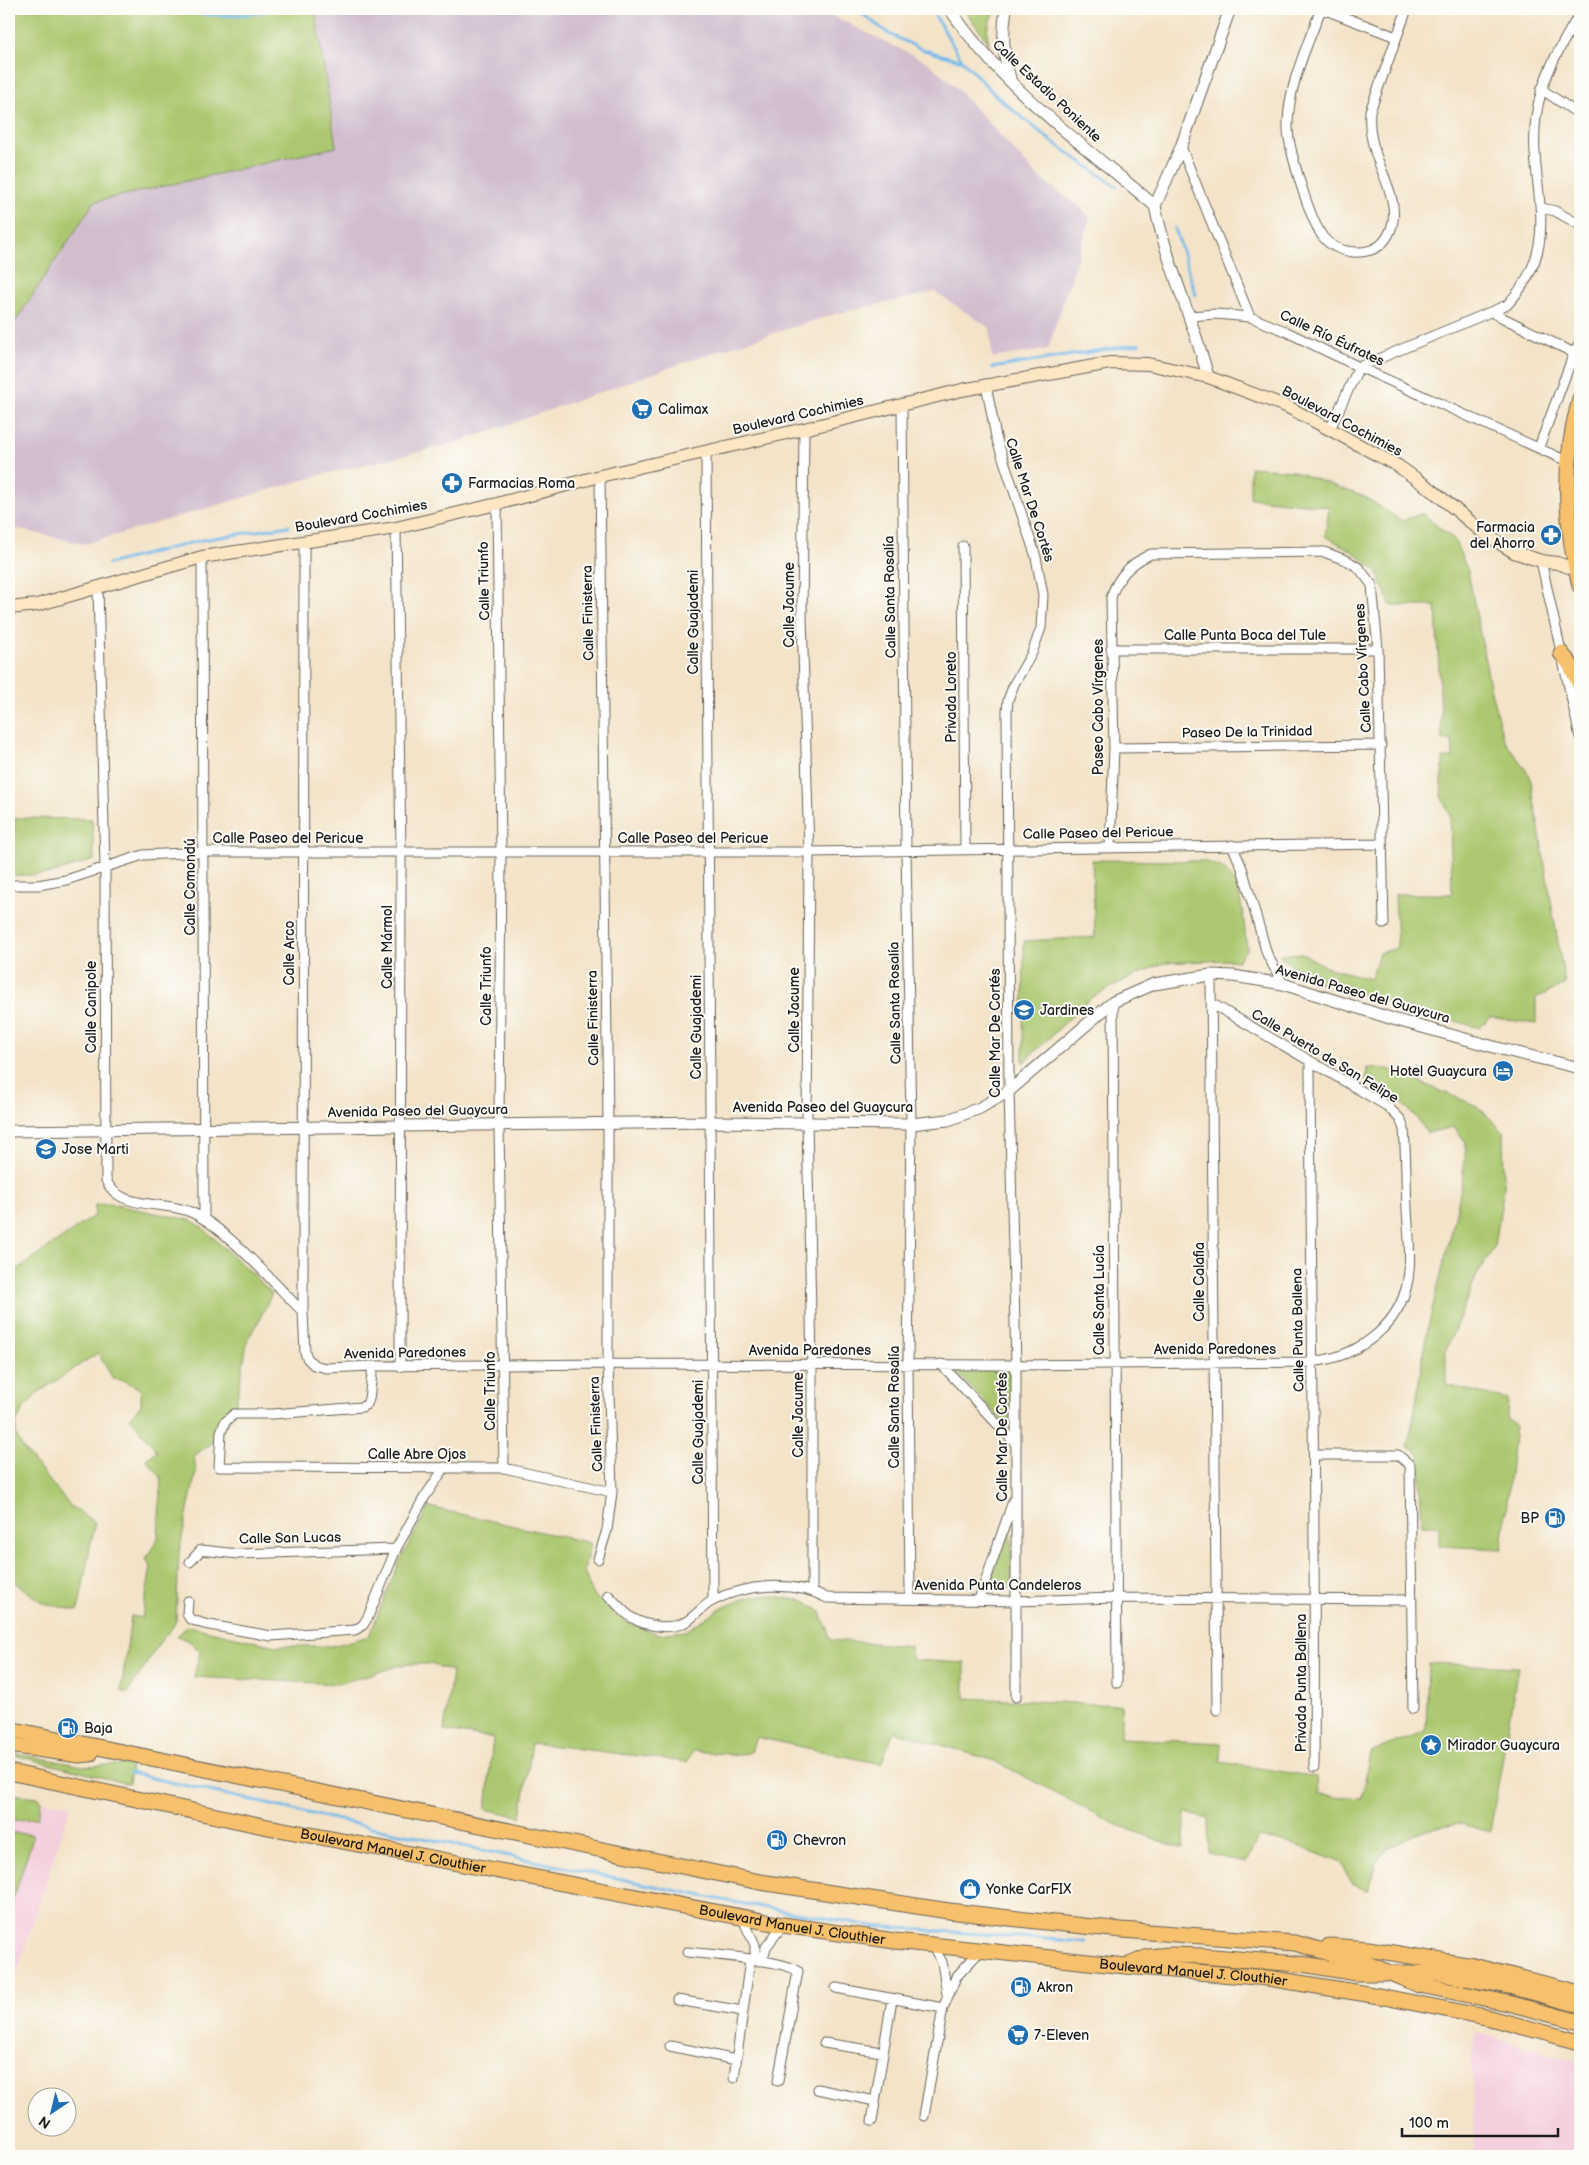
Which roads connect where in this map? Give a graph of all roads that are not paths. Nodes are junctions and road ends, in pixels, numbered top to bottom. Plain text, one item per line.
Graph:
1 (950, 9) edge
2 (1006, 9) edge
3 (1230, 9) edge
4 (1322, 9) edge
5 (1407, 9) edge
6 (1580, 13) edge
7 (1396, 37) junction
8 (1010, 80) junction
9 (1541, 89) junction
10 (1580, 115) edge
11 (1181, 147) junction
12 (1155, 206) junction
13 (1542, 208) junction
14 (1580, 226) edge
15 (1491, 312) junction
16 (1190, 316) junction
17 (1250, 317) junction
18 (1580, 343) edge
19 (1574, 353) junction
20 (1359, 367) junction
21 (1208, 377) junction
22 (986, 384) junction
23 (1580, 399) edge
24 (902, 406) junction
25 (804, 429) junction
26 (1330, 429) junction
27 (1539, 447) junction
28 (706, 453) junction
29 (1569, 462) junction
30 (600, 476) junction
31 (497, 504) junction
32 (396, 528) junction
33 (304, 542) junction
34 (963, 546) dead end
35 (1577, 554) edge
36 (202, 557) junction
37 (1541, 562) junction
38 (1557, 563) junction
39 (1126, 571) joint
40 (1578, 571) edge
41 (1580, 586) edge
42 (98, 587) junction
43 (9, 608) edge
44 (1111, 649) junction
45 (1378, 649) junction
46 (1562, 653) junction
47 (1580, 686) edge
48 (1580, 737) edge
49 (1381, 745) junction
50 (1114, 748) junction
51 (1382, 844) junction
52 (1110, 846) junction
53 (1232, 846) junction
54 (965, 849) junction
55 (1008, 849) junction
56 (906, 850) junction
57 (204, 852) junction
58 (302, 852) junction
59 (400, 852) junction
60 (501, 852) junction
61 (605, 852) junction
62 (708, 852) junction
63 (809, 852) junction
64 (105, 868) junction
65 (9, 885) edge
66 (1384, 924) dead end
67 (1211, 975) junction
68 (1283, 984) junction
69 (1112, 1002) junction
70 (1211, 1003) junction
71 (1310, 1061) junction
72 (1580, 1068) edge
73 (1009, 1091) junction
74 (711, 1122) junction
75 (807, 1122) junction
76 (608, 1124) junction
77 (911, 1124) junction
78 (499, 1125) junction
79 (400, 1126) junction
80 (304, 1127) junction
81 (204, 1128) junction
82 (105, 1129) junction
83 (9, 1130) edge
84 (204, 1218) junction
85 (303, 1312) junction
86 (1213, 1362) junction
87 (1311, 1362) junction
88 (310, 1363) joint
89 (908, 1363) junction
90 (1113, 1363) junction
91 (608, 1364) junction
92 (711, 1364) junction
93 (812, 1364) junction
94 (941, 1364) junction
95 (504, 1365) junction
96 (1016, 1365) junction
97 (373, 1366) junction
98 (400, 1367) junction
99 (1016, 1444) junction
100 (1315, 1455) junction
101 (445, 1467) junction
102 (504, 1468) junction
103 (612, 1492) junction
104 (1016, 1493) junction
105 (396, 1549) junction
106 (598, 1559) dead end
107 (190, 1562) dead end
108 (812, 1590) junction
109 (608, 1595) dead end
110 (1116, 1598) junction
111 (1315, 1598) junction
112 (910, 1599) junction
113 (1216, 1599) junction
114 (979, 1600) junction
115 (1412, 1600) junction
116 (188, 1601) dead end
117 (713, 1601) junction
118 (1016, 1601) junction
119 (1117, 1683) dead end
120 (1016, 1697) dead end
121 (1413, 1709) dead end
122 (1216, 1710) dead end
123 (9, 1730) edge
124 (9, 1745) edge
125 (106, 1750) junction
126 (1314, 1767) dead end
127 (9, 1772) edge
128 (9, 1777) edge
129 (26, 1777) junction
130 (742, 1917) junction
131 (783, 1925) junction
132 (1295, 1943) junction
133 (932, 1945) junction
134 (981, 1950) junction
135 (687, 1952) dead end
136 (750, 1959) junction
137 (760, 1961) junction
138 (1125, 1966) junction
139 (1390, 1973) junction
140 (836, 1988) dead end
141 (1580, 1993) edge
142 (948, 1997) junction
143 (892, 1999) junction
144 (677, 2000) dead end
145 (1580, 2005) edge
146 (943, 2008) junction
147 (743, 2011) junction
148 (1580, 2022) edge
149 (1576, 2042) edge
150 (824, 2043) dead end
151 (670, 2046) dead end
152 (882, 2052) junction
153 (736, 2060) junction
154 (734, 2078) dead end
155 (778, 2081) dead end
156 (817, 2089) dead end
157 (875, 2101) junction
158 (924, 2116) dead end
159 (872, 2122) dead end

1 - 8 street, Calle Estadio Poniente
2 - 8 street
3 - 11 street
4 - 7 street
4 - 7 street
5 - 7 street
6 - 9 street
8 - 12 street, Calle Estadio Poniente
9 - 10 street
9 - 13 street
11 - 12 street
11 - 17 street
12 - 16 street
13 - 14 street
13 - 15 street
15 - 19 street
15 - 20 street
16 - 17 street, Calle Río Éufrates
16 - 21 street
17 - 20 street, Calle Río Éufrates
18 - 19 street
19 - 27 street
20 - 26 street
20 - 27 street, Calle Río Éufrates
21 - 22 main road, Boulevard Cochimies
21 - 26 main road, Boulevard Cochimies
22 - 24 main road, Boulevard Cochimies
22 - 55 street, Calle Mar De Cortés
23 - 29 main road
24 - 25 main road, Boulevard Cochimies
24 - 56 street, Calle Santa Rosalía
25 - 28 main road, Boulevard Cochimies
25 - 63 street, Calle Jacume
26 - 37 main road, Boulevard Cochimies
27 - 29 street, Calle Río Éufrates
28 - 30 main road, Boulevard Cochimies
28 - 62 street, Calle Guajademi
29 - 35 main road
30 - 31 main road, Boulevard Cochimies
30 - 61 street, Calle Finisterra
31 - 32 main road, Boulevard Cochimies
31 - 60 street, Calle Triunfo
32 - 33 main road, Boulevard Cochimies
32 - 59 street, Calle Mármol
33 - 36 main road, Boulevard Cochimies
33 - 58 street, Calle Arco
34 - 54 street, Privada Loreto
35 - 38 main road
35 - 40 main road
36 - 42 main road, Boulevard Cochimies
36 - 57 street, Calle Comondú
37 - 38 main road, Boulevard Cochimies
37 - 46 street
38 - 40 main road, Boulevard Cochimies
39 - 44 street, Paseo Cabo Vírgenes
39 - 45 street, Calle Cabo Vírgenes
40 - 41 main road
42 - 43 main road, Boulevard Cochimies
42 - 64 street, Calle Canipole
44 - 45 street, Calle Punta Boca del Tule
44 - 50 street, Paseo Cabo Vírgenes
45 - 49 street, Calle Cabo Vírgenes
46 - 47 main road
46 - 48 street
49 - 50 street, Paseo De la Trinidad
49 - 51 street, Calle Cabo Vírgenes
50 - 52 street, Paseo Cabo Vírgenes
51 - 53 street, Calle Paseo del Pericue
51 - 66 street, Calle Cabo Vírgenes
52 - 53 street, Calle Paseo del Pericue
52 - 55 street, Calle Paseo del Pericue
53 - 68 street
54 - 55 street, Calle Paseo del Pericue
54 - 56 street, Calle Paseo del Pericue
55 - 73 street, Calle Mar De Cortés
56 - 63 street, Calle Paseo del Pericue
56 - 77 street, Calle Santa Rosalía
57 - 58 street, Calle Paseo del Pericue
57 - 64 street, Calle Paseo del Pericue
57 - 81 street, Calle Comondú
58 - 59 street, Calle Paseo del Pericue
58 - 80 street, Calle Arco
59 - 60 street, Calle Paseo del Pericue
59 - 79 street, Calle Mármol
60 - 61 street, Calle Paseo del Pericue
60 - 78 street, Calle Triunfo
61 - 62 street, Calle Paseo del Pericue
61 - 76 street, Calle Finisterra
62 - 63 street, Calle Paseo del Pericue
62 - 74 street, Calle Guajademi
63 - 75 street, Calle Jacume
64 - 65 street, Calle Paseo del Pericue
64 - 82 street, Calle Canipole
67 - 68 street, Avenida Paseo del Guaycura
67 - 69 street, Avenida Paseo del Guaycura
67 - 70 street, Calle Calafia
68 - 72 street, Avenida Paseo del Guaycura
69 - 73 street, Avenida Paseo del Guaycura
69 - 90 street, Calle Santa Lucía
70 - 71 street, Calle Puerto de San Felipe
70 - 86 street, Calle Calafia
71 - 87 street, Calle Punta Ballena
71 - 87 street, Calle Puerto de San Felipe
73 - 77 street, Avenida Paseo del Guaycura
73 - 96 street, Calle Mar De Cortés
74 - 75 street, Avenida Paseo del Guaycura
74 - 76 street, Avenida Paseo del Guaycura
74 - 92 street, Calle Guajademi
75 - 77 street, Avenida Paseo del Guaycura
75 - 93 street, Calle Jacume
76 - 78 street, Avenida Paseo del Guaycura
76 - 91 street, Calle Finisterra
77 - 89 street, Calle Santa Rosalía
78 - 79 street, Avenida Paseo del Guaycura
78 - 95 street, Calle Triunfo
79 - 80 street, Avenida Paseo del Guaycura
79 - 98 street, Calle Mármol
80 - 81 street, Avenida Paseo del Guaycura
80 - 85 street, Calle Arco
81 - 82 street, Avenida Paseo del Guaycura
81 - 84 street, Calle Comondú
82 - 83 street, Avenida Paseo del Guaycura
82 - 84 street, Calle Canipole
84 - 85 street, Calle Canipole
85 - 88 street, Calle Arco
86 - 87 street, Avenida Paredones
86 - 90 street, Avenida Paredones
86 - 113 street, Calle Calafia
87 - 100 street, Calle Punta Ballena
88 - 97 street, Avenida Paredones
89 - 93 street, Avenida Paredones
89 - 94 street, Avenida Paredones
89 - 112 street, Calle Santa Rosalía
90 - 96 street, Avenida Paredones
90 - 110 street, Calle Santa Lucía
91 - 92 street, Avenida Paredones
91 - 95 street, Avenida Paredones
91 - 103 street, Calle Finisterra
92 - 93 street, Avenida Paredones
92 - 117 street, Calle Guajademi
93 - 108 street, Calle Jacume
94 - 96 street, Avenida Paredones
94 - 99 street
95 - 98 street, Avenida Paredones
95 - 102 street, Calle Triunfo
96 - 99 street, Calle Mar De Cortés
97 - 98 street, Avenida Paredones
97 - 101 street, Calle Abre Ojos
99 - 104 street, Calle Mar De Cortés
100 - 111 street, Calle Punta Ballena
100 - 115 street
101 - 102 street, Calle Abre Ojos
101 - 105 street
102 - 103 street, Calle Abre Ojos
103 - 106 street, Calle Finisterra
104 - 114 street
104 - 118 street, Calle Mar De Cortés
105 - 107 street, Calle San Lucas
105 - 116 street
108 - 112 street, Avenida Punta Candeleros
108 - 117 street, Avenida Punta Candeleros
109 - 117 street, Avenida Punta Candeleros
110 - 113 street, Avenida Punta Candeleros
110 - 118 street, Avenida Punta Candeleros
110 - 119 street, Calle Santa Lucía
111 - 113 street, Avenida Punta Candeleros
111 - 115 street, Avenida Punta Candeleros
111 - 126 street, Privada Punta Ballena
112 - 114 street, Avenida Punta Candeleros
113 - 122 street, Calle Calafia
114 - 118 street, Avenida Punta Candeleros
115 - 121 street
118 - 120 street, Calle Mar De Cortés
123 - 125 main road
124 - 125 main road
125 - 132 main road
127 - 129 main road, Boulevard Manuel J. Clouthier
128 - 129 main road
129 - 130 main road, Boulevard Manuel J. Clouthier
130 - 131 main road, Boulevard Manuel J. Clouthier
130 - 137 street
131 - 133 main road, Boulevard Manuel J. Clouthier
131 - 137 street
132 - 139 main road
132 - 141 main road
133 - 134 main road, Boulevard Manuel J. Clouthier
133 - 142 street
134 - 138 main road, Boulevard Manuel J. Clouthier
134 - 142 street
135 - 136 street
136 - 137 street
136 - 147 street
137 - 155 street
138 - 139 main road
138 - 149 main road, Boulevard Manuel J. Clouthier
139 - 145 main road
139 - 148 main road
140 - 143 street
142 - 146 street
143 - 146 street
143 - 152 street
144 - 147 street
146 - 158 street
147 - 153 street
150 - 152 street
151 - 153 street
152 - 157 street
153 - 154 street
156 - 157 street
157 - 159 street

